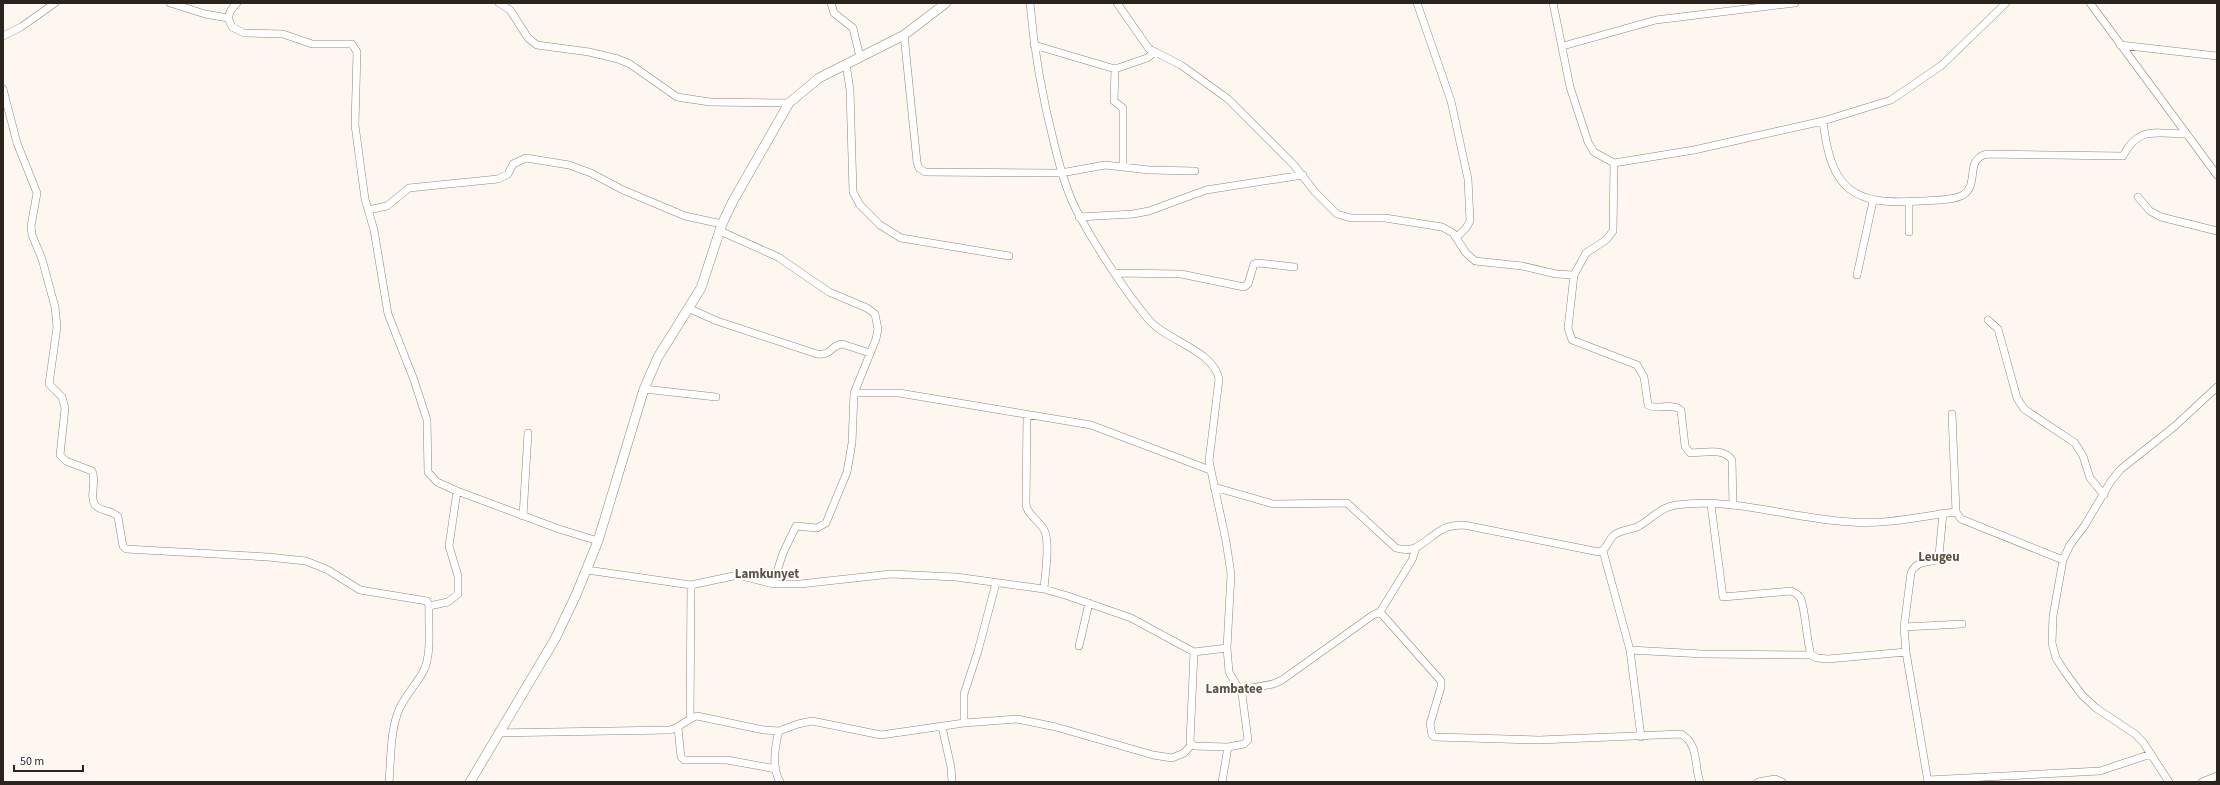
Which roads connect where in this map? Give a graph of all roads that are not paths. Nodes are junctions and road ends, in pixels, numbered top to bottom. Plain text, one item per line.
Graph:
1 (55, 3) edge
2 (170, 3) edge
3 (237, 3) edge
4 (499, 3) edge
5 (831, 3) edge
6 (946, 3) edge
7 (1030, 3) edge
8 (1117, 3) edge
9 (1417, 3) edge
10 (1553, 3) edge
11 (1795, 3) edge
12 (2006, 3) edge
13 (2090, 3) edge
14 (228, 18) junction
15 (904, 35) junction
16 (3, 36) edge
17 (1034, 45) junction
18 (2120, 45) junction
19 (1562, 46) junction
20 (1155, 52) junction
21 (2217, 56) edge
22 (860, 57) junction
23 (846, 64) junction
24 (1115, 68) junction
25 (3, 89) edge
26 (789, 103) junction
27 (1823, 121) junction
28 (2186, 134) junction
29 (1614, 163) junction
30 (1123, 166) junction
31 (1195, 171) dead end
32 (1062, 173) junction
33 (1303, 175) junction
34 (2217, 175) edge
35 (2138, 197) dead end
36 (1873, 201) junction
37 (1909, 202) junction
38 (368, 210) junction
39 (1079, 217) junction
40 (721, 228) junction
41 (2217, 231) edge
42 (1908, 232) dead end
43 (1456, 238) junction
44 (1009, 256) dead end
45 (1294, 267) dead end
46 (1116, 273) junction
47 (1574, 275) junction
48 (1857, 275) dead end
49 (690, 309) junction
50 (1988, 320) dead end
51 (870, 353) junction
52 (2217, 387) edge
53 (644, 389) junction
54 (854, 393) junction
55 (716, 396) dead end
56 (1952, 414) dead end
57 (1027, 415) junction
58 (528, 433) dead end
59 (1210, 470) junction
60 (1214, 487) junction
61 (458, 491) junction
62 (2104, 495) junction
63 (1711, 505) junction
64 (1733, 506) junction
65 (1956, 512) junction
66 (1943, 514) junction
67 (523, 516) junction
68 (598, 541) junction
69 (1416, 548) junction
70 (1603, 551) junction
71 (2063, 560) junction
72 (587, 570) junction
73 (996, 583) junction
74 (773, 584) junction
75 (691, 585) junction
76 (1044, 589) junction
77 (1089, 603) junction
78 (429, 606) junction
79 (1380, 612) junction
80 (1962, 624) dead end
81 (1904, 627) junction
82 (1079, 646) dead end
83 (1227, 648) junction
84 (1630, 650) junction
85 (1194, 652) junction
86 (1906, 652) junction
87 (1812, 655) junction
88 (1241, 690) junction
89 (690, 718) junction
90 (964, 723) junction
91 (942, 727) junction
92 (678, 728) junction
93 (779, 731) junction
94 (500, 733) junction
95 (1641, 737) junction
96 (1192, 744) junction
97 (1228, 747) junction
98 (2151, 754) junction
99 (776, 769) junction
100 (2217, 776) edge
101 (1928, 781) edge
102 (389, 782) edge
103 (470, 782) edge
104 (780, 782) edge
105 (952, 782) edge
106 (1222, 782) edge
107 (1700, 782) edge
108 (1758, 782) edge
109 (1782, 782) edge
110 (2169, 782) edge
111 (2202, 782) edge

1 - 16 street
2 - 14 street
3 - 14 street
4 - 26 street
5 - 22 street
6 - 15 street
7 - 17 street
8 - 20 street
9 - 43 street
10 - 19 street
11 - 19 street
12 - 27 street
13 - 18 street
14 - 38 street
15 - 22 street
15 - 32 street
17 - 24 street
17 - 32 street
18 - 21 street
18 - 28 street
19 - 29 street
20 - 24 street
20 - 33 street
22 - 23 street
23 - 26 street
23 - 44 street
24 - 30 street
25 - 78 street
26 - 40 street
27 - 29 street
27 - 36 street
28 - 34 street
28 - 37 street
29 - 47 street
30 - 31 street
30 - 32 street
32 - 39 street
33 - 39 street
33 - 43 street
35 - 41 street
36 - 37 street
36 - 48 street
37 - 42 street
38 - 40 street
38 - 61 street
39 - 46 street
40 - 49 street
40 - 51 street
43 - 47 street
45 - 46 street
46 - 59 street
47 - 64 street
49 - 51 street
49 - 53 street
50 - 62 street
51 - 54 street
52 - 62 street
53 - 55 street
53 - 68 street
54 - 57 street
54 - 74 street
56 - 65 street
57 - 59 street
57 - 76 street
58 - 67 street
59 - 60 street
60 - 69 street
60 - 83 street
61 - 67 street
61 - 78 street
62 - 71 street
63 - 64 street
63 - 70 street
63 - 87 street
64 - 66 street
65 - 66 street
65 - 71 street
66 - 81 street
67 - 68 street
68 - 72 street
69 - 70 street
69 - 79 street
70 - 84 street
71 - 98 street
72 - 75 street
72 - 94 street
73 - 74 street
73 - 76 street
73 - 90 street
74 - 75 street
75 - 89 street
76 - 77 street
77 - 82 street
77 - 85 street
78 - 102 street
79 - 88 street
79 - 95 street
80 - 81 street
81 - 86 street
83 - 85 street
83 - 88 street
84 - 87 street
84 - 95 street
85 - 96 street
86 - 87 street
86 - 101 street
88 - 97 street
89 - 92 street
89 - 93 street
90 - 91 street
90 - 96 street
91 - 93 street
91 - 105 street
92 - 94 street
92 - 99 street
93 - 99 street
94 - 103 street
95 - 107 street
96 - 97 street
97 - 106 street
98 - 101 street
98 - 110 street
99 - 104 street
100 - 111 street
108 - 109 street

